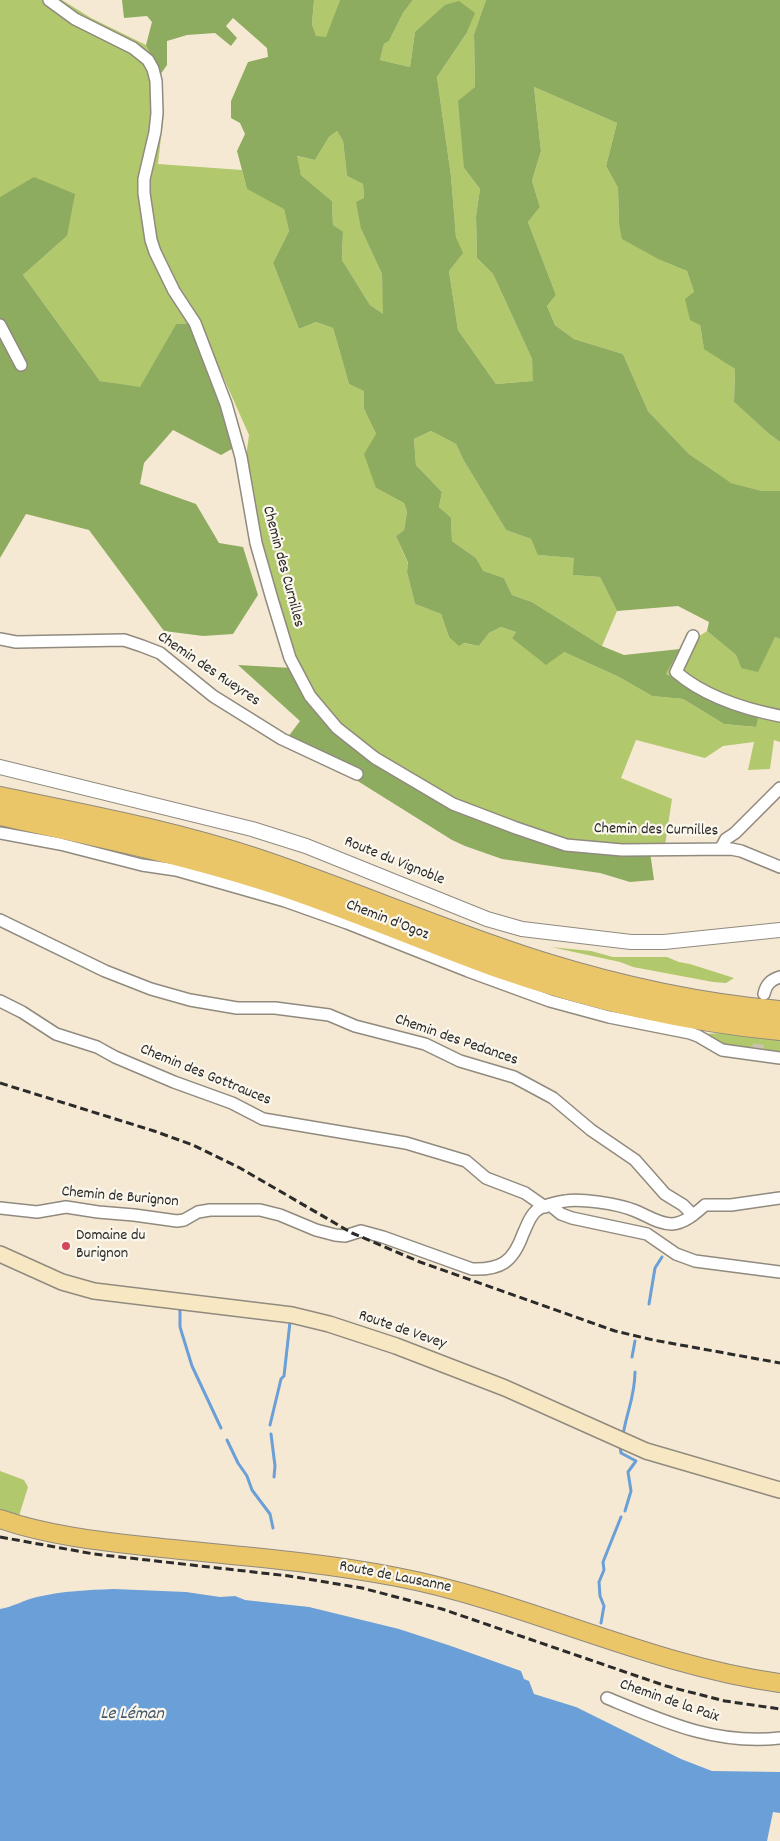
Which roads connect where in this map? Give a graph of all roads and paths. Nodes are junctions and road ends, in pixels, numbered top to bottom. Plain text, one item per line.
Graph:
1 (49, 0) edge
2 (0, 324) edge
3 (21, 365) dead end
4 (693, 636) dead end
5 (0, 639) edge
6 (780, 716) edge
7 (0, 767) edge
8 (357, 774) dead end
9 (780, 788) edge
10 (0, 797) edge
11 (0, 815) edge
12 (0, 833) edge
13 (720, 848) junction
14 (780, 867) edge
15 (0, 920) edge
16 (780, 930) edge
17 (780, 977) edge
18 (764, 994) dead end
19 (0, 1001) edge
20 (780, 1011) edge
21 (780, 1030) edge
22 (780, 1058) edge
23 (780, 1198) edge
24 (547, 1206) junction
25 (0, 1208) edge
26 (693, 1215) junction
27 (0, 1254) edge
28 (780, 1272) edge
29 (780, 1490) edge
30 (0, 1519) edge
31 (780, 1683) edge
32 (607, 1698) dead end
33 (780, 1738) edge

1 - 13 street, Chemin des Curnilles
2 - 3 street
4 - 6 street
5 - 8 street, Chemin des Rueyres
7 - 16 street, Route du Vignoble
9 - 13 street
10 - 20 highway
11 - 21 highway
12 - 22 street, Chemin d'Ogoz
13 - 14 street, Chemin des Curnilles
15 - 26 street, Chemin des Pedances
17 - 18 street
19 - 24 street, Chemin des Gottrauces
23 - 26 street
24 - 25 street, Chemin de Burignon
24 - 26 street
24 - 28 street, Chemin des Gottrauces
27 - 29 main road, Route de Vevey
30 - 31 main road, Route de Lausanne
32 - 33 street, Chemin de la Paix

